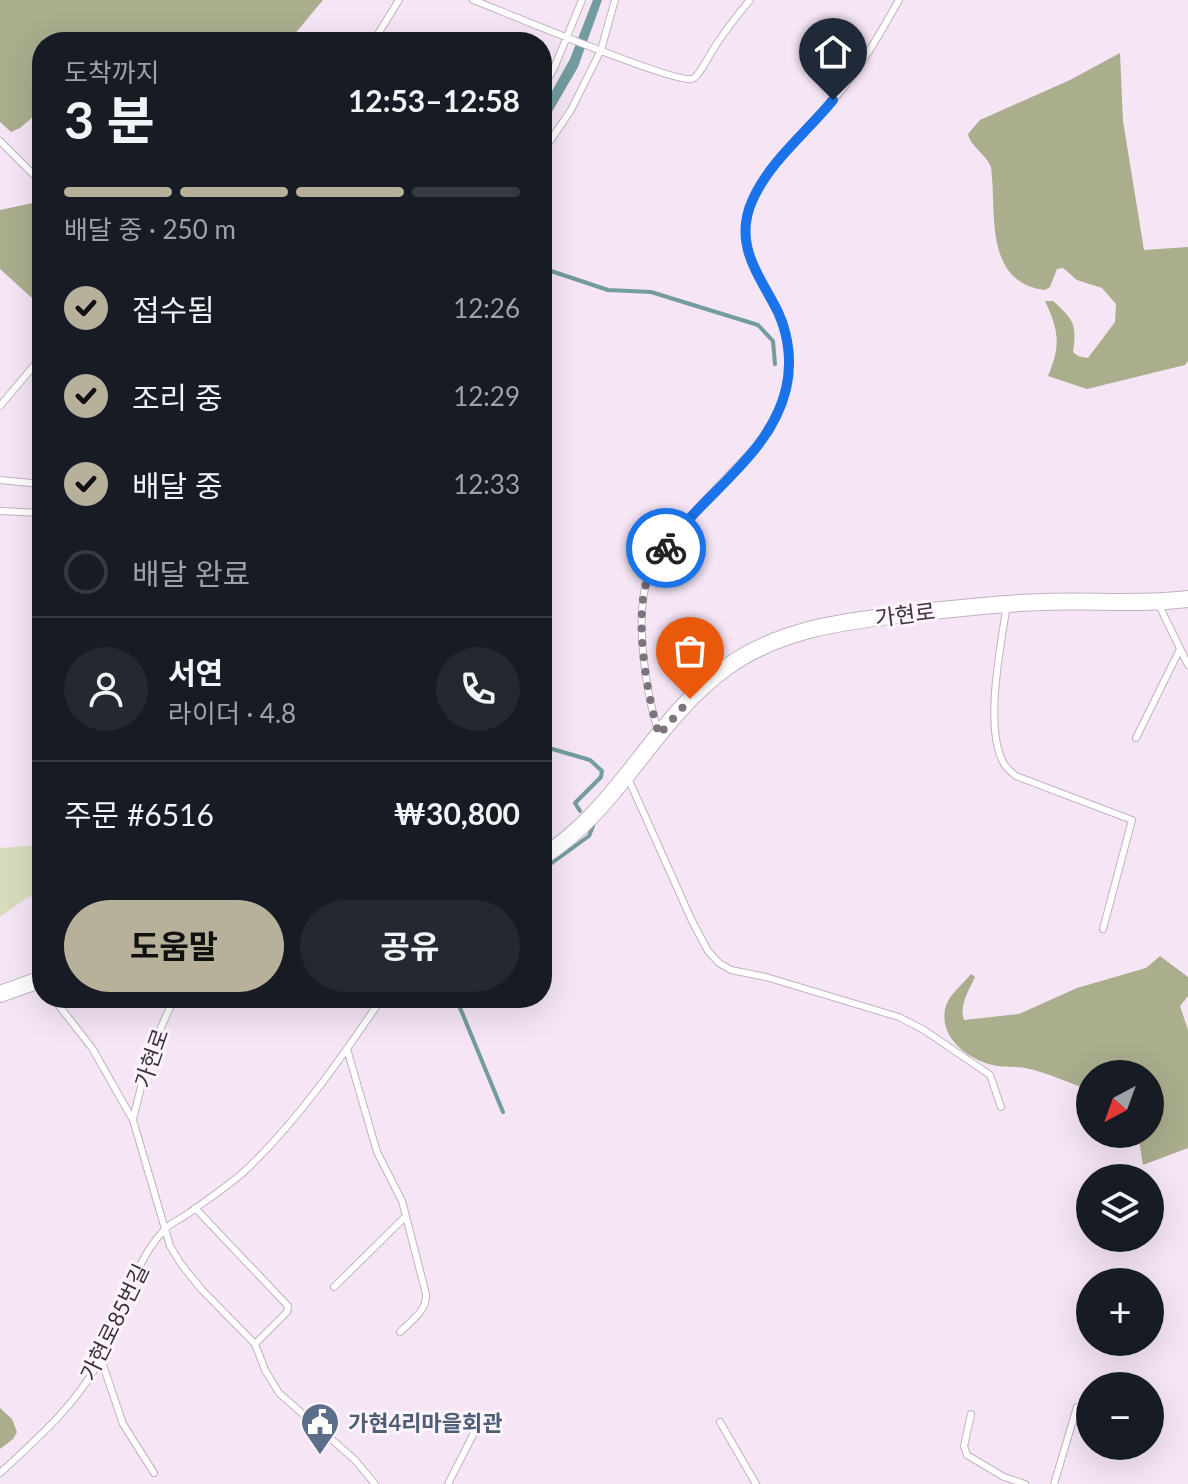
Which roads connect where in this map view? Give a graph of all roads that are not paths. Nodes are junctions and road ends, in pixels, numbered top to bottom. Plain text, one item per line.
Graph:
1 (399, 0) edge
2 (473, 0) edge
3 (582, 0) edge
4 (615, 0) edge
5 (750, 0) edge
6 (899, 0) edge
7 (379, 32) edge
8 (567, 37) junction
9 (601, 50) junction
10 (552, 68) edge
11 (552, 138) edge
12 (0, 141) edge
13 (32, 173) edge
14 (32, 368) edge
15 (0, 406) edge
16 (0, 480) edge
17 (32, 483) edge
18 (0, 511) edge
19 (32, 513) edge
20 (1188, 599) edge
21 (1158, 603) junction
22 (1007, 604) junction
23 (1180, 649) junction
24 (1188, 665) edge
25 (659, 735) junction
26 (1136, 738) dead end
27 (627, 774) junction
28 (552, 849) edge
29 (1103, 929) dead end
30 (32, 984) edge
31 (0, 994) edge
32 (61, 1008) edge
33 (170, 1008) edge
34 (375, 1008) edge
35 (347, 1049) junction
36 (1001, 1107) dead end
37 (133, 1120) junction
38 (195, 1208) junction
39 (405, 1217) junction
40 (165, 1228) junction
41 (334, 1287) dead end
42 (400, 1332) dead end
43 (255, 1344) junction
44 (101, 1359) junction
45 (1076, 1410) edge
46 (971, 1414) dead end
47 (720, 1422) dead end
48 (477, 1427) dead end
49 (0, 1473) edge
50 (154, 1473) dead end
51 (375, 1484) edge
52 (448, 1484) edge
53 (756, 1484) edge
54 (1025, 1484) edge
55 (1054, 1484) edge

1 - 7 lane
2 - 8 lane
3 - 8 lane
4 - 9 lane
5 - 9 lane
6 - 25 lane
8 - 9 lane
8 - 10 lane
9 - 11 lane
12 - 13 lane
14 - 15 lane
16 - 17 lane
18 - 19 lane
20 - 21 street, 가현로
21 - 22 street, 가현로
21 - 23 lane
22 - 25 street, 가현로
22 - 29 lane
23 - 24 lane
23 - 26 lane
25 - 27 street, 가현로
27 - 28 street, 가현로
27 - 36 lane
30 - 31 street
32 - 37 lane
33 - 37 lane, 가현로
34 - 35 lane, 가현로85번길
35 - 38 lane, 가현로85번길
35 - 39 lane
37 - 40 lane
38 - 40 lane, 가현로85번길
38 - 43 lane
39 - 41 lane
39 - 42 lane
40 - 43 lane
40 - 44 lane, 가현로85번길
43 - 51 lane
44 - 49 lane, 가현로85번길
44 - 50 lane
45 - 55 lane
46 - 54 lane
47 - 53 lane
48 - 52 lane

